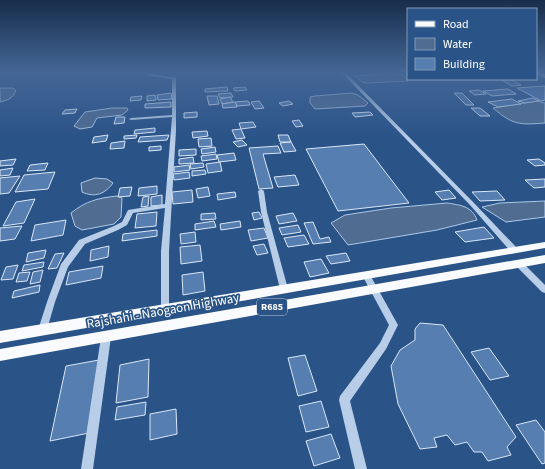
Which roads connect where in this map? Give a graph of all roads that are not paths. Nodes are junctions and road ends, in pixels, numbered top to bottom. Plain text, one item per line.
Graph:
1 (174, 94) edge
2 (364, 94) edge
3 (174, 116) junction
4 (131, 119) dead end
5 (261, 191) dead end
6 (168, 206) junction
7 (545, 245) edge
8 (514, 250) junction
9 (545, 259) edge
10 (518, 263) junction
11 (366, 275) junction
12 (284, 289) junction
13 (374, 289) junction
14 (545, 290) edge
15 (165, 310) junction
16 (44, 330) junction
17 (106, 336) junction
18 (0, 337) edge
19 (0, 356) edge
20 (87, 469) edge
21 (361, 469) edge

1 - 3 street
2 - 8 street
3 - 4 street
3 - 6 street
5 - 12 street
6 - 15 street
6 - 16 street
7 - 8 main road, Rajshahi - Naogaon Highway / R685
8 - 11 main road, Rajshahi - Naogaon Highway / R685
9 - 10 main road, Rajshahi - Naogaon Highway / R685
10 - 13 main road, Rajshahi - Naogaon Highway / R685
10 - 14 street
11 - 12 main road, Rajshahi - Naogaon Highway / R685
11 - 13 street
12 - 15 main road, Rajshahi - Naogaon Highway / R685
13 - 17 main road, Rajshahi - Naogaon Highway / R685
13 - 21 street
15 - 16 main road, Rajshahi - Naogaon Highway / R685
16 - 18 main road, Rajshahi - Naogaon Highway / R685
17 - 19 main road, Rajshahi - Naogaon Highway / R685
17 - 20 street

